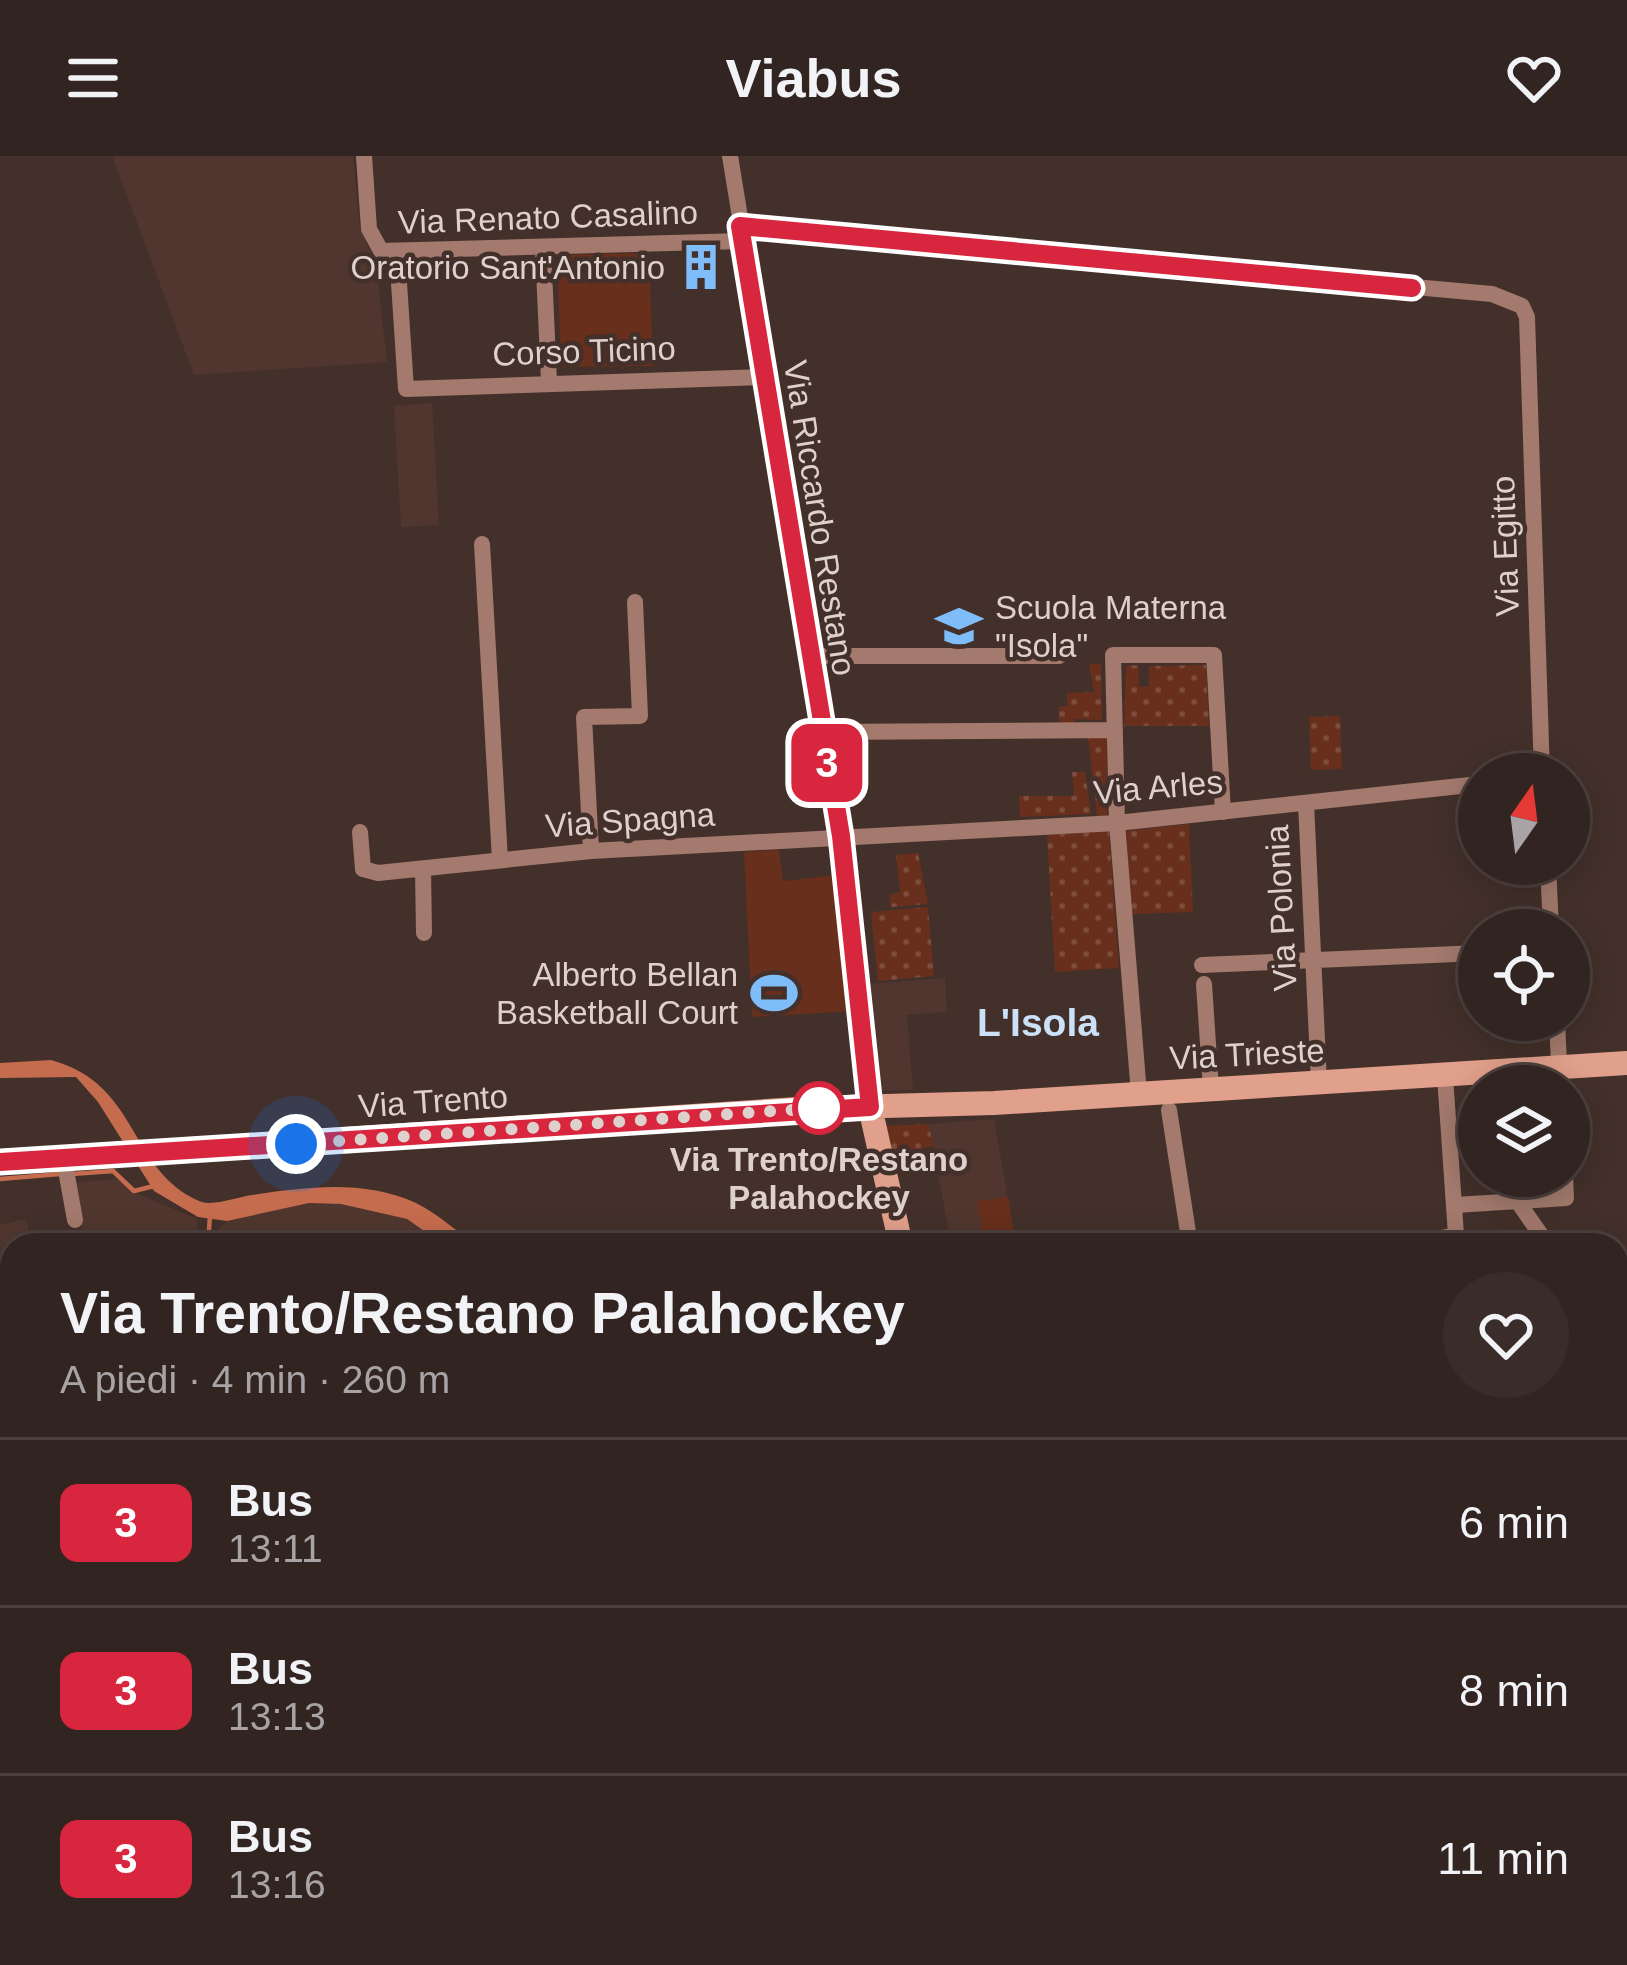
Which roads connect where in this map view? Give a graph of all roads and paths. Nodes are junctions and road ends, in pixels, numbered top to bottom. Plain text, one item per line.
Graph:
1 (364, 156) edge
2 (730, 156) edge
3 (741, 234) junction
4 (543, 248) junction
5 (398, 253) junction
6 (1527, 317) joint
7 (764, 377) junction
8 (549, 382) junction
9 (482, 544) dead end
10 (635, 602) dead end
11 (808, 656) junction
12 (1059, 656) dead end
13 (1114, 730) junction
14 (821, 732) junction
15 (1541, 753) edge
16 (1458, 786) edge
17 (1306, 803) junction
18 (1223, 812) junction
19 (1118, 823) junction
20 (361, 832) dead end
21 (841, 836) junction
22 (591, 851) junction
23 (500, 860) junction
24 (423, 869) junction
25 (424, 933) dead end
26 (1458, 954) edge
27 (1313, 960) junction
28 (1202, 964) dead end
29 (1204, 984) dead end
30 (1627, 1063) edge
31 (1590, 1071) edge
32 (1444, 1076) junction
33 (1458, 1076) edge
34 (1318, 1083) junction
35 (1211, 1089) junction
36 (1138, 1094) junction
37 (870, 1107) junction
38 (1169, 1110) dead end
39 (0, 1162) edge
40 (66, 1171) junction
41 (1566, 1197) edge
42 (1518, 1202) junction
43 (1456, 1204) junction
44 (75, 1220) dead end
45 (898, 1233) edge
46 (1188, 1233) edge
47 (1456, 1233) edge
48 (1539, 1233) edge

1 - 5 street, Via Renato Casalino
2 - 3 street, Via Riccardo Restano
3 - 4 street, Via Renato Casalino
3 - 6 street, Via Renato Casalino
3 - 7 street, Via Riccardo Restano
4 - 5 street, Via Renato Casalino
4 - 8 street
5 - 8 street, Corso Ticino
6 - 15 street, Via Egitto
7 - 8 street, Corso Ticino
7 - 11 street, Via Riccardo Restano
9 - 23 street
10 - 22 street
11 - 12 street
11 - 14 street, Via Riccardo Restano
13 - 14 street
13 - 18 street
13 - 19 street
14 - 21 street, Via Riccardo Restano
16 - 17 street, Via Arles
17 - 18 street, Via Arles
17 - 27 street, Via Polonia
18 - 19 street, Via Arles
19 - 21 street, Via Arles
19 - 36 street
20 - 24 street, Via Spagna
21 - 22 street, Via Spagna
21 - 37 street, Via Riccardo Restano
22 - 23 street, Via Spagna
23 - 24 street, Via Spagna
24 - 25 street
26 - 27 street
27 - 28 street
27 - 34 street, Via Polonia
29 - 35 street
30 - 31 street, Via Trieste
32 - 33 street, Via Trieste
32 - 34 street, Via Trieste
32 - 43 street
34 - 35 street, Via Trieste
35 - 36 street, Via Trieste
36 - 37 street, Via Trieste
37 - 40 street, Via Trento
37 - 45 street, Via Riccardo Restano
38 - 46 street
39 - 40 street, Via Trento
40 - 44 street
41 - 42 street
42 - 43 street
42 - 48 street
43 - 47 street

